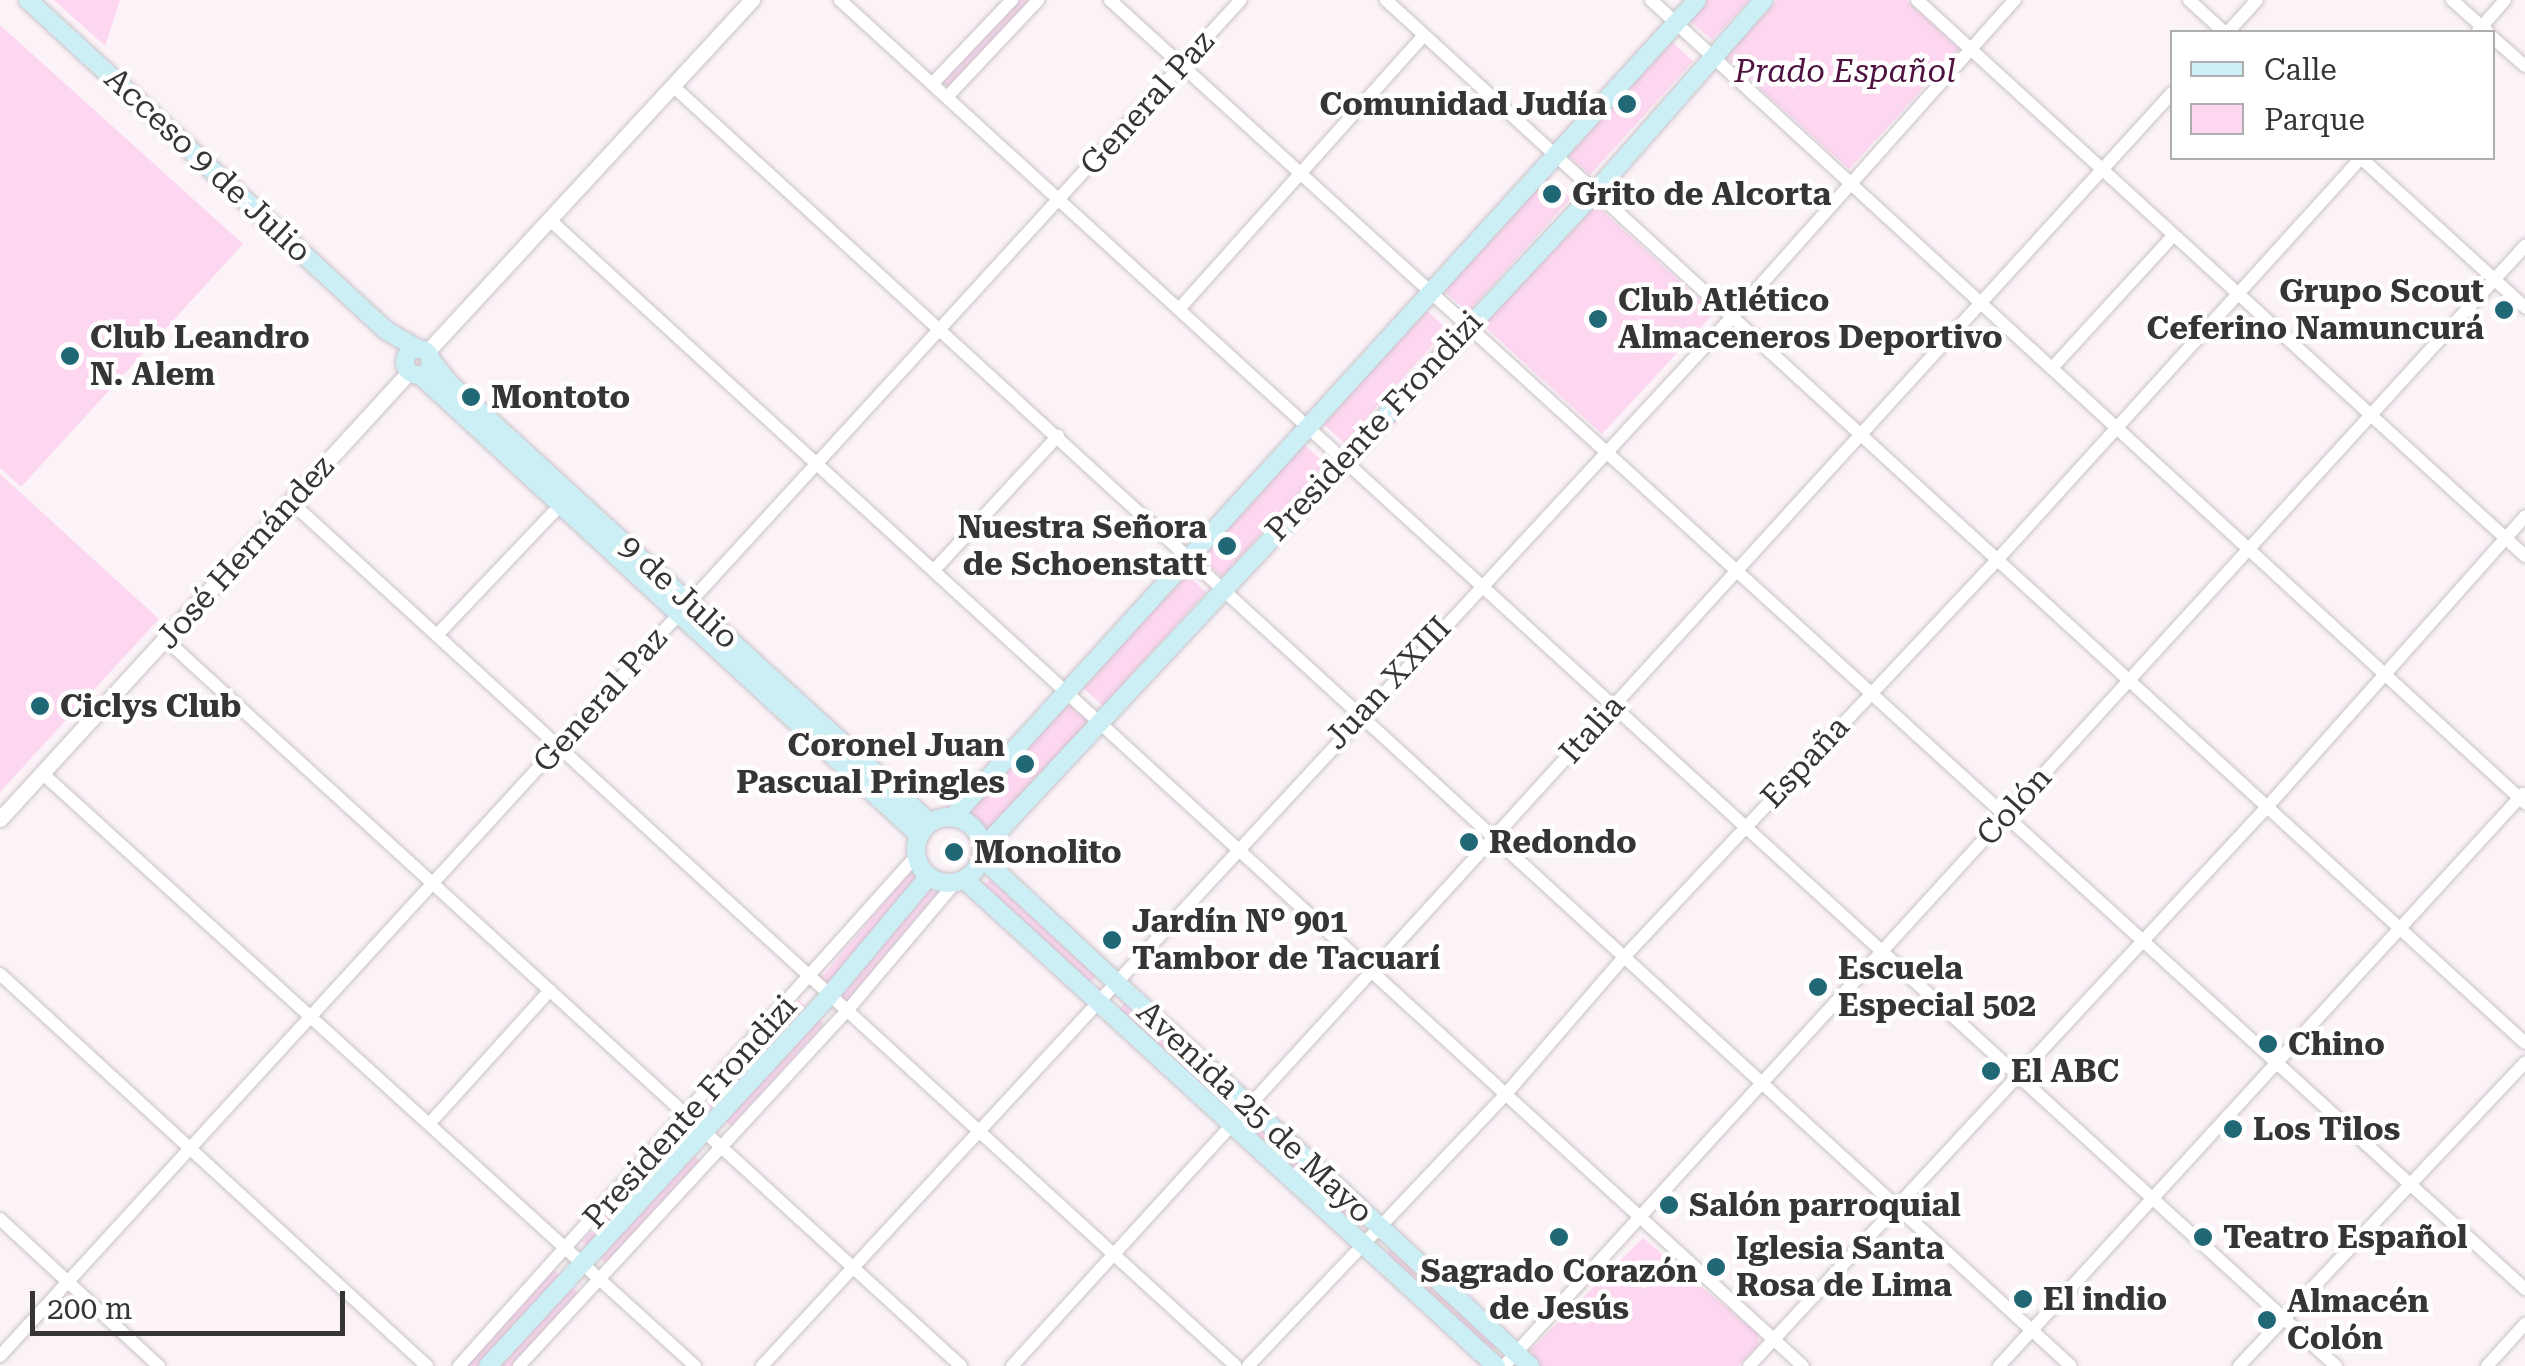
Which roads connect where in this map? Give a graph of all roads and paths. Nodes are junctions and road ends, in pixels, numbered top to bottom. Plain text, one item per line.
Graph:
1 (28, 0) edge
2 (752, 0) edge
3 (840, 0) edge
4 (1012, 0) edge
5 (1038, 0) edge
6 (1110, 0) edge
7 (1241, 0) edge
8 (1386, 0) edge
9 (1651, 0) edge
10 (1697, 0) edge
11 (1764, 0) edge
12 (1918, 0) edge
13 (2016, 0) edge
14 (2189, 0) edge
15 (2257, 0) edge
16 (2452, 0) edge
17 (2505, 0) edge
18 (1676, 24) junction
19 (2224, 30) edge
20 (2228, 30) edge
21 (2483, 30) edge
22 (2486, 30) edge
23 (1424, 34) junction
24 (2495, 40) edge
25 (1970, 48) junction
26 (1713, 57) junction
27 (1182, 65) junction
28 (2525, 66) edge
29 (932, 83) junction
30 (673, 86) junction
31 (2170, 95) edge
32 (948, 96) junction
33 (1558, 154) junction
34 (2359, 160) edge
35 (2363, 160) edge
36 (2102, 170) junction
37 (1301, 173) junction
38 (1850, 182) junction
39 (1596, 191) junction
40 (1060, 198) junction
41 (550, 220) junction
42 (2174, 236) junction
43 (2525, 246) edge
44 (2495, 279) junction
45 (1431, 291) junction
46 (2235, 291) junction
47 (1981, 303) junction
48 (2525, 306) edge
49 (1180, 308) junction
50 (1733, 316) junction
51 (1468, 325) junction
52 (940, 328) junction
53 (418, 362) junction
54 (2052, 368) junction
55 (2371, 414) junction
56 (1308, 424) junction
57 (2114, 425) junction
58 (1861, 434) junction
59 (1058, 436) junction
60 (1604, 450) junction
61 (1345, 458) junction
62 (819, 462) junction
63 (566, 499) junction
64 (291, 502) junction
65 (2525, 516) edge
66 (2505, 538) junction
67 (2250, 548) junction
68 (1186, 554) junction
69 (2525, 556) edge
70 (1998, 559) junction
71 (936, 568) junction
72 (1736, 571) junction
73 (1482, 583) junction
74 (1223, 588) junction
75 (684, 608) junction
76 (436, 635) junction
77 (165, 639) junction
78 (2385, 672) junction
79 (2130, 679) junction
80 (1067, 688) junction
81 (1869, 693) junction
82 (1614, 705) junction
83 (1360, 713) junction
84 (1102, 718) junction
85 (558, 746) junction
86 (42, 774) junction
87 (2523, 798) edge
88 (2268, 806) junction
89 (2005, 816) junction
90 (952, 818) junction
91 (0, 819) edge
92 (1746, 826) junction
93 (1495, 836) junction
94 (922, 838) junction
95 (1238, 844) junction
96 (982, 853) junction
97 (929, 876) junction
98 (960, 881) junction
99 (433, 883) junction
100 (2400, 929) junction
101 (2140, 939) junction
102 (1883, 950) junction
103 (1625, 956) junction
104 (1374, 968) junction
105 (0, 974) edge
106 (810, 980) junction
107 (1113, 980) junction
108 (550, 990) junction
109 (829, 996) junction
110 (1095, 999) junction
111 (846, 1012) junction
112 (311, 1016) junction
113 (2525, 1043) edge
114 (2525, 1062) edge
115 (2274, 1066) junction
116 (2017, 1072) junction
117 (1763, 1081) junction
118 (1505, 1095) junction
119 (1249, 1106) junction
120 (688, 1116) junction
121 (430, 1124) junction
122 (1232, 1124) junction
123 (977, 1129) junction
124 (706, 1133) junction
125 (721, 1146) junction
126 (191, 1147) junction
127 (2406, 1185) junction
128 (2152, 1199) junction
129 (1895, 1202) junction
130 (1639, 1217) junction
131 (0, 1220) edge
132 (1381, 1228) junction
133 (1365, 1246) junction
134 (567, 1249) junction
135 (1114, 1254) junction
136 (580, 1266) junction
137 (852, 1266) junction
138 (598, 1281) junction
139 (68, 1282) junction
140 (2525, 1289) edge
141 (2284, 1318) junction
142 (2525, 1324) edge
143 (2032, 1330) junction
144 (1774, 1340) junction
145 (0, 1356) edge
146 (1505, 1361) edge
147 (159, 1366) edge
148 (427, 1366) edge
149 (459, 1366) edge
150 (488, 1366) edge
151 (520, 1366) edge
152 (695, 1366) edge
153 (762, 1366) edge
154 (962, 1366) edge
155 (1012, 1366) edge
156 (1236, 1366) edge
157 (1248, 1366) edge
158 (1530, 1366) edge
159 (1749, 1366) edge
160 (1803, 1366) edge
161 (1999, 1366) edge
162 (2072, 1366) edge
163 (2239, 1366) edge
164 (2336, 1366) edge
165 (2487, 1366) edge

1 - 53 main road, Acceso 9 de Julio
2 - 30 street, José Hernández
3 - 29 street
4 - 29 street
5 - 32 street
6 - 27 street
7 - 27 street, General Paz
8 - 23 street
9 - 18 street
10 - 18 main road, Presidente Frondizi
11 - 26 main road, Presidente Frondizi
12 - 25 street
13 - 25 street, Juan XXIII
14 - 19 street
15 - 20 street
16 - 21 street
17 - 22 street
18 - 26 street
18 - 33 main road, Presidente Frondizi
23 - 33 street
23 - 37 street
24 - 28 street
25 - 36 street
25 - 38 street, Juan XXIII
26 - 38 street
26 - 39 main road, Presidente Frondizi
27 - 37 street
27 - 40 street, General Paz
29 - 32 street
30 - 41 street, José Hernández
30 - 52 street
31 - 36 street, Italia
32 - 40 street
33 - 39 street
33 - 45 main road, Presidente Frondizi
34 - 46 street, España
35 - 44 street
36 - 42 street
36 - 47 street, Italia
37 - 45 street
37 - 49 street
38 - 47 street
38 - 50 street, Juan XXIII
39 - 50 street
39 - 51 main road, Presidente Frondizi
40 - 49 street
40 - 52 street, General Paz
41 - 53 street, José Hernández
41 - 62 street
42 - 46 street
42 - 54 street
43 - 44 street, Colón
44 - 48 street
44 - 55 street, Colón
45 - 51 street
45 - 56 main road, Presidente Frondizi
46 - 55 street
46 - 57 street, España
47 - 54 street
47 - 58 street, Italia
49 - 56 street
50 - 58 street
50 - 60 street, Juan XXIII
51 - 60 street
51 - 61 main road, Presidente Frondizi
52 - 59 street
52 - 62 street, General Paz
53 - 63 main road, 9 de Julio
53 - 64 street, José Hernández
54 - 57 street
55 - 66 street
55 - 67 street, Colón
56 - 61 street
56 - 68 main road, Presidente Frondizi
57 - 67 street
57 - 70 street, España
58 - 70 street
58 - 72 street, Italia
59 - 68 street
59 - 71 street
60 - 72 street
60 - 73 street, Juan XXIII
61 - 73 street
61 - 74 main road, Presidente Frondizi
62 - 71 street
62 - 75 street, General Paz
63 - 75 main road, 9 de Julio
63 - 76 street
64 - 76 street
64 - 77 street, José Hernández
65 - 66 street
66 - 69 street
66 - 78 street
67 - 78 street
67 - 79 street, Colón
68 - 74 street
68 - 80 main road, Presidente Frondizi
70 - 79 street
70 - 81 street, España
71 - 80 street
72 - 81 street
72 - 82 street, Italia
73 - 82 street
73 - 83 street, Juan XXIII
74 - 83 street
74 - 84 main road, Presidente Frondizi
75 - 85 street, General Paz
75 - 94 main road, 9 de Julio
76 - 85 street
77 - 86 street, José Hernández
77 - 99 street
78 - 87 street
78 - 88 street
79 - 88 street
79 - 89 street, Colón
80 - 84 street
80 - 90 main road, Presidente Frondizi
81 - 89 street
81 - 92 street, España
82 - 92 street
82 - 93 street, Italia
83 - 93 street
83 - 95 street, Juan XXIII
84 - 95 street
84 - 96 main road, Presidente Frondizi
85 - 99 street, General Paz
85 - 106 street
86 - 91 street, José Hernández
86 - 112 street
87 - 100 street
88 - 100 street
88 - 101 street
89 - 101 street
89 - 102 street, Colón
90 - 94 main road
90 - 96 main road
92 - 102 street
92 - 103 street, España
93 - 103 street
93 - 104 street, Italia
94 - 97 main road
94 - 106 street, Presidente Frondizi
95 - 104 street
95 - 107 street, Juan XXIII
96 - 98 main road
96 - 107 main road, Avenida 25 de Mayo
97 - 98 main road
97 - 109 main road, Presidente Frondizi
98 - 110 main road, Avenida 25 de Mayo
98 - 111 street, Presidente Frondizi
99 - 108 street
99 - 112 street, General Paz
100 - 113 street
100 - 115 street
101 - 115 street
101 - 116 street
102 - 116 street
102 - 117 street, Colón
103 - 117 street
103 - 118 street, España
104 - 118 street
104 - 119 street, Italia
105 - 126 street
106 - 109 street
106 - 120 street, Presidente Frondizi
107 - 110 street, Juan XXIII
107 - 119 main road, Avenida 25 de Mayo
108 - 120 street
108 - 121 street
109 - 111 street
109 - 124 main road, Presidente Frondizi
110 - 122 main road, Avenida 25 de Mayo
110 - 123 street, Juan XXIII
111 - 123 street
111 - 125 street, Presidente Frondizi
112 - 121 street
112 - 126 street, General Paz
114 - 127 street
115 - 127 street
115 - 128 street
116 - 128 street
116 - 129 street
117 - 129 street
117 - 130 street, Colón
118 - 130 street
118 - 132 street, España
119 - 122 street, Italia
119 - 132 main road, Avenida 25 de Mayo
120 - 124 street
120 - 134 street, Presidente Frondizi
121 - 134 street
122 - 133 main road, Avenida 25 de Mayo
122 - 135 street, Italia
123 - 135 street
123 - 137 street, Juan XXIII
124 - 125 street
124 - 136 main road, Presidente Frondizi
125 - 137 street
125 - 138 street, Presidente Frondizi
126 - 139 street, General Paz
126 - 148 street
127 - 140 street
127 - 141 street
128 - 141 street
128 - 143 street
129 - 143 street
129 - 144 street
130 - 144 street
130 - 146 street, Colón
131 - 139 street
132 - 133 street, España
132 - 146 main road, Avenida 25 de Mayo
133 - 146 main road, Avenida 25 de Mayo
133 - 157 street, España
134 - 136 street
134 - 149 street, Presidente Frondizi
135 - 155 street, Italia
135 - 156 street
136 - 138 street
136 - 150 main road, Presidente Frondizi
137 - 153 street, Juan XXIII
137 - 154 street
138 - 151 street, Presidente Frondizi
138 - 152 street
139 - 145 street, General Paz
139 - 147 street
141 - 163 street
141 - 164 street
142 - 165 street
143 - 161 street
143 - 162 street
144 - 159 street
144 - 160 street
146 - 158 main road, Avenida 25 de Mayo

